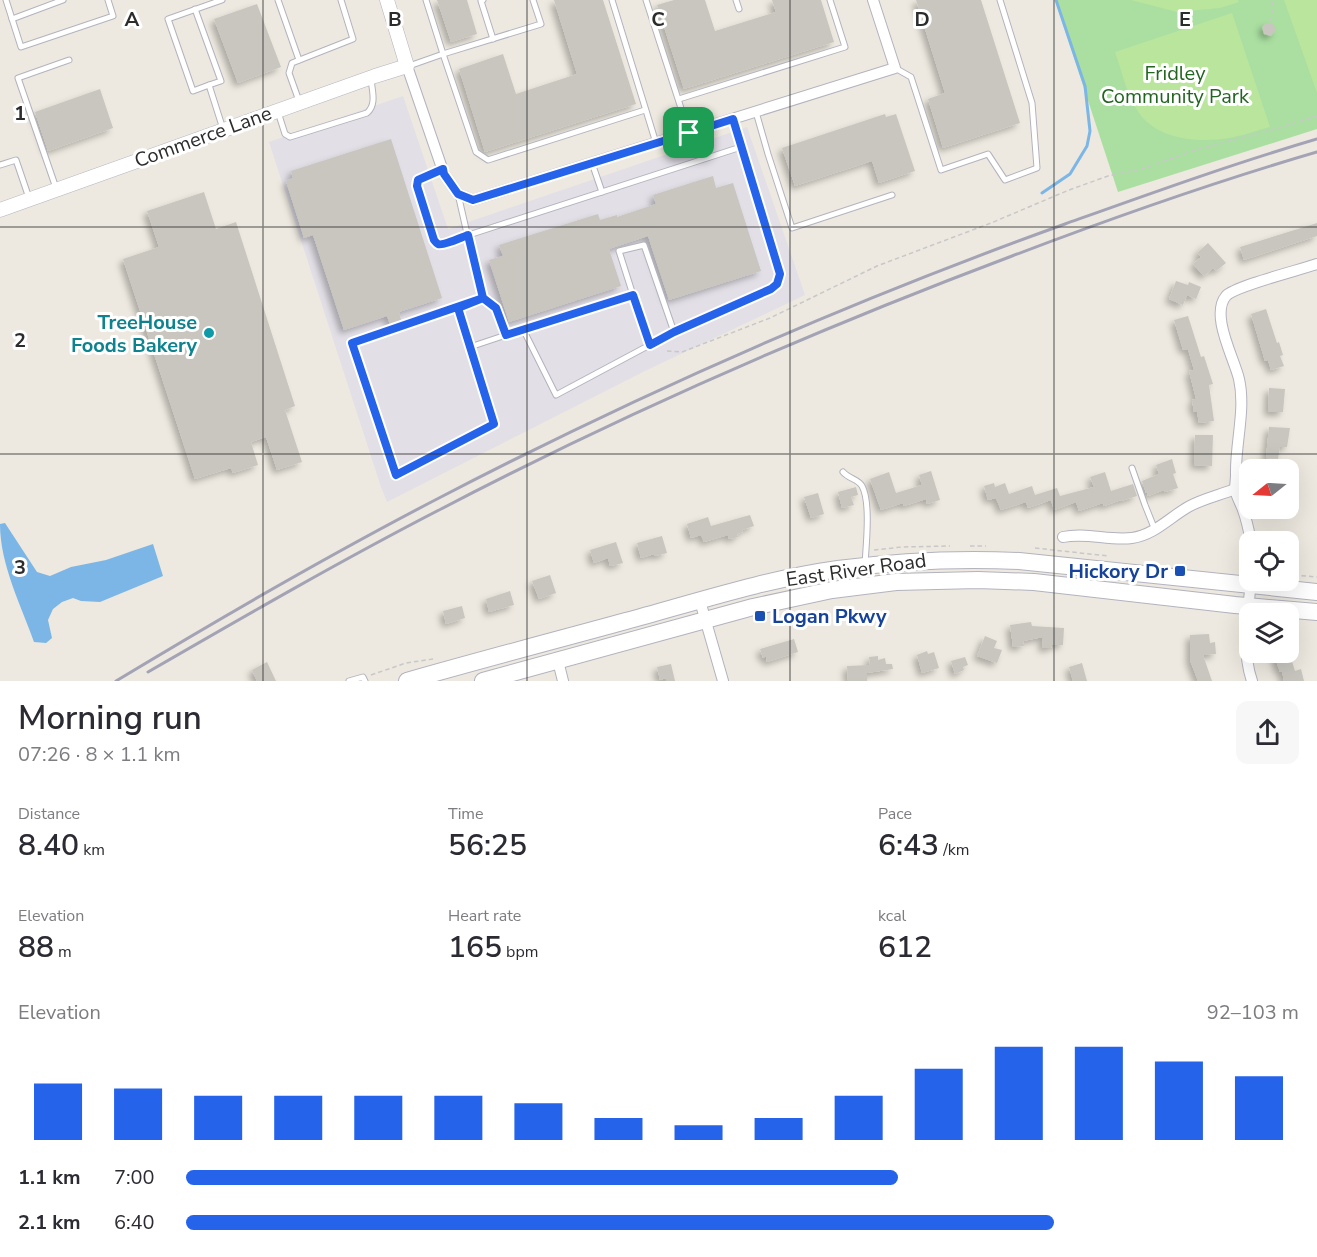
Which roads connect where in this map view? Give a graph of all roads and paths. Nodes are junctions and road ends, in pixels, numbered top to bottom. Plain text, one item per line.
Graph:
1 (6, 0) edge
2 (39, 0) edge
3 (63, 0) edge
4 (108, 0) edge
5 (222, 0) edge
6 (278, 0) edge
7 (341, 0) edge
8 (387, 0) edge
9 (426, 0) edge
10 (483, 0) edge
11 (533, 0) edge
12 (612, 0) edge
13 (646, 0) edge
14 (736, 0) edge
15 (830, 0) edge
16 (873, 0) edge
17 (1000, 0) edge
18 (1273, 0) edge
19 (41, 8) junction
20 (195, 9) junction
21 (739, 9) dead end
22 (12, 19) junction
23 (1271, 21) dead end
24 (494, 39) junction
25 (443, 54) junction
26 (69, 60) dead end
27 (299, 60) junction
28 (407, 66) junction
29 (896, 68) junction
30 (370, 77) junction
31 (209, 85) junction
32 (679, 99) junction
33 (300, 103) junction
34 (645, 110) junction
35 (278, 111) junction
36 (756, 112) junction
37 (1317, 116) edge
38 (733, 119) junction
39 (224, 130) junction
40 (689, 133) junction
41 (656, 143) junction
42 (741, 147) junction
43 (592, 163) junction
44 (0, 165) edge
45 (443, 169) junction
46 (57, 189) junction
47 (602, 192) junction
48 (458, 194) junction
49 (892, 195) dead end
50 (30, 199) junction
51 (0, 210) edge
52 (468, 235) junction
53 (1317, 264) edge
54 (633, 295) junction
55 (483, 298) junction
56 (458, 308) junction
57 (524, 331) junction
58 (674, 332) junction
59 (506, 335) junction
60 (650, 345) junction
61 (470, 347) junction
62 (667, 351) dead end
63 (1132, 468) dead end
64 (843, 472) dead end
65 (1235, 489) junction
66 (1155, 530) junction
67 (1249, 531) edge
68 (1063, 537) dead end
69 (864, 566) junction
70 (1299, 576) edge
71 (1317, 577) edge
72 (1239, 582) edge
73 (1299, 590) edge
74 (1317, 592) edge
75 (700, 601) junction
76 (1239, 605) edge
77 (1299, 610) edge
78 (1317, 612) edge
79 (705, 621) junction
80 (558, 661) junction
81 (1247, 663) edge
82 (349, 681) edge
83 (365, 681) edge
84 (407, 681) edge
85 (483, 681) edge
86 (563, 681) edge
87 (723, 681) edge
88 (1252, 681) edge

1 - 22 lane
2 - 19 lane
3 - 19 lane
4 - 22 lane
5 - 20 lane
6 - 27 lane
7 - 27 lane
8 - 28 street
9 - 25 lane
10 - 24 lane
11 - 24 lane
12 - 34 lane
13 - 32 lane
14 - 21 lane
15 - 32 lane
16 - 29 street
17 - 29 lane
18 - 23 path
19 - 22 lane
20 - 31 lane
20 - 31 lane
24 - 25 lane
25 - 28 lane
25 - 34 lane
26 - 46 lane
27 - 33 lane
28 - 30 street, Commerce Lane
28 - 45 street
29 - 36 street
30 - 33 street, Commerce Lane
30 - 35 lane
31 - 39 lane
32 - 40 lane
33 - 35 street, Commerce Lane
34 - 41 lane
35 - 39 street, Commerce Lane
36 - 38 street
36 - 49 lane
37 - 62 path
38 - 40 street
38 - 42 lane
39 - 46 street, Commerce Lane
40 - 41 street
41 - 43 street
42 - 47 lane
42 - 58 lane
43 - 47 lane
43 - 48 street
44 - 50 lane
45 - 48 street
45 - 52 lane
46 - 50 street, Commerce Lane
47 - 52 lane
48 - 52 lane
50 - 51 street, Commerce Lane
52 - 55 lane
53 - 65 street
54 - 57 lane
54 - 58 lane
54 - 60 lane
55 - 56 lane
55 - 59 lane
56 - 61 lane
56 - 61 lane
57 - 59 lane
57 - 60 lane
58 - 60 lane
59 - 61 lane
63 - 66 lane
64 - 69 lane
65 - 66 street
65 - 67 street
66 - 68 street
69 - 72 main road, East River Road
69 - 75 main road, East River Road
70 - 71 path
73 - 74 main road, East River Road
75 - 79 street
75 - 84 main road, East River Road
76 - 79 main road, East River Road
77 - 78 main road, East River Road
79 - 80 main road, East River Road
79 - 87 street
80 - 85 main road, East River Road
80 - 86 street
81 - 88 street
82 - 83 lane

